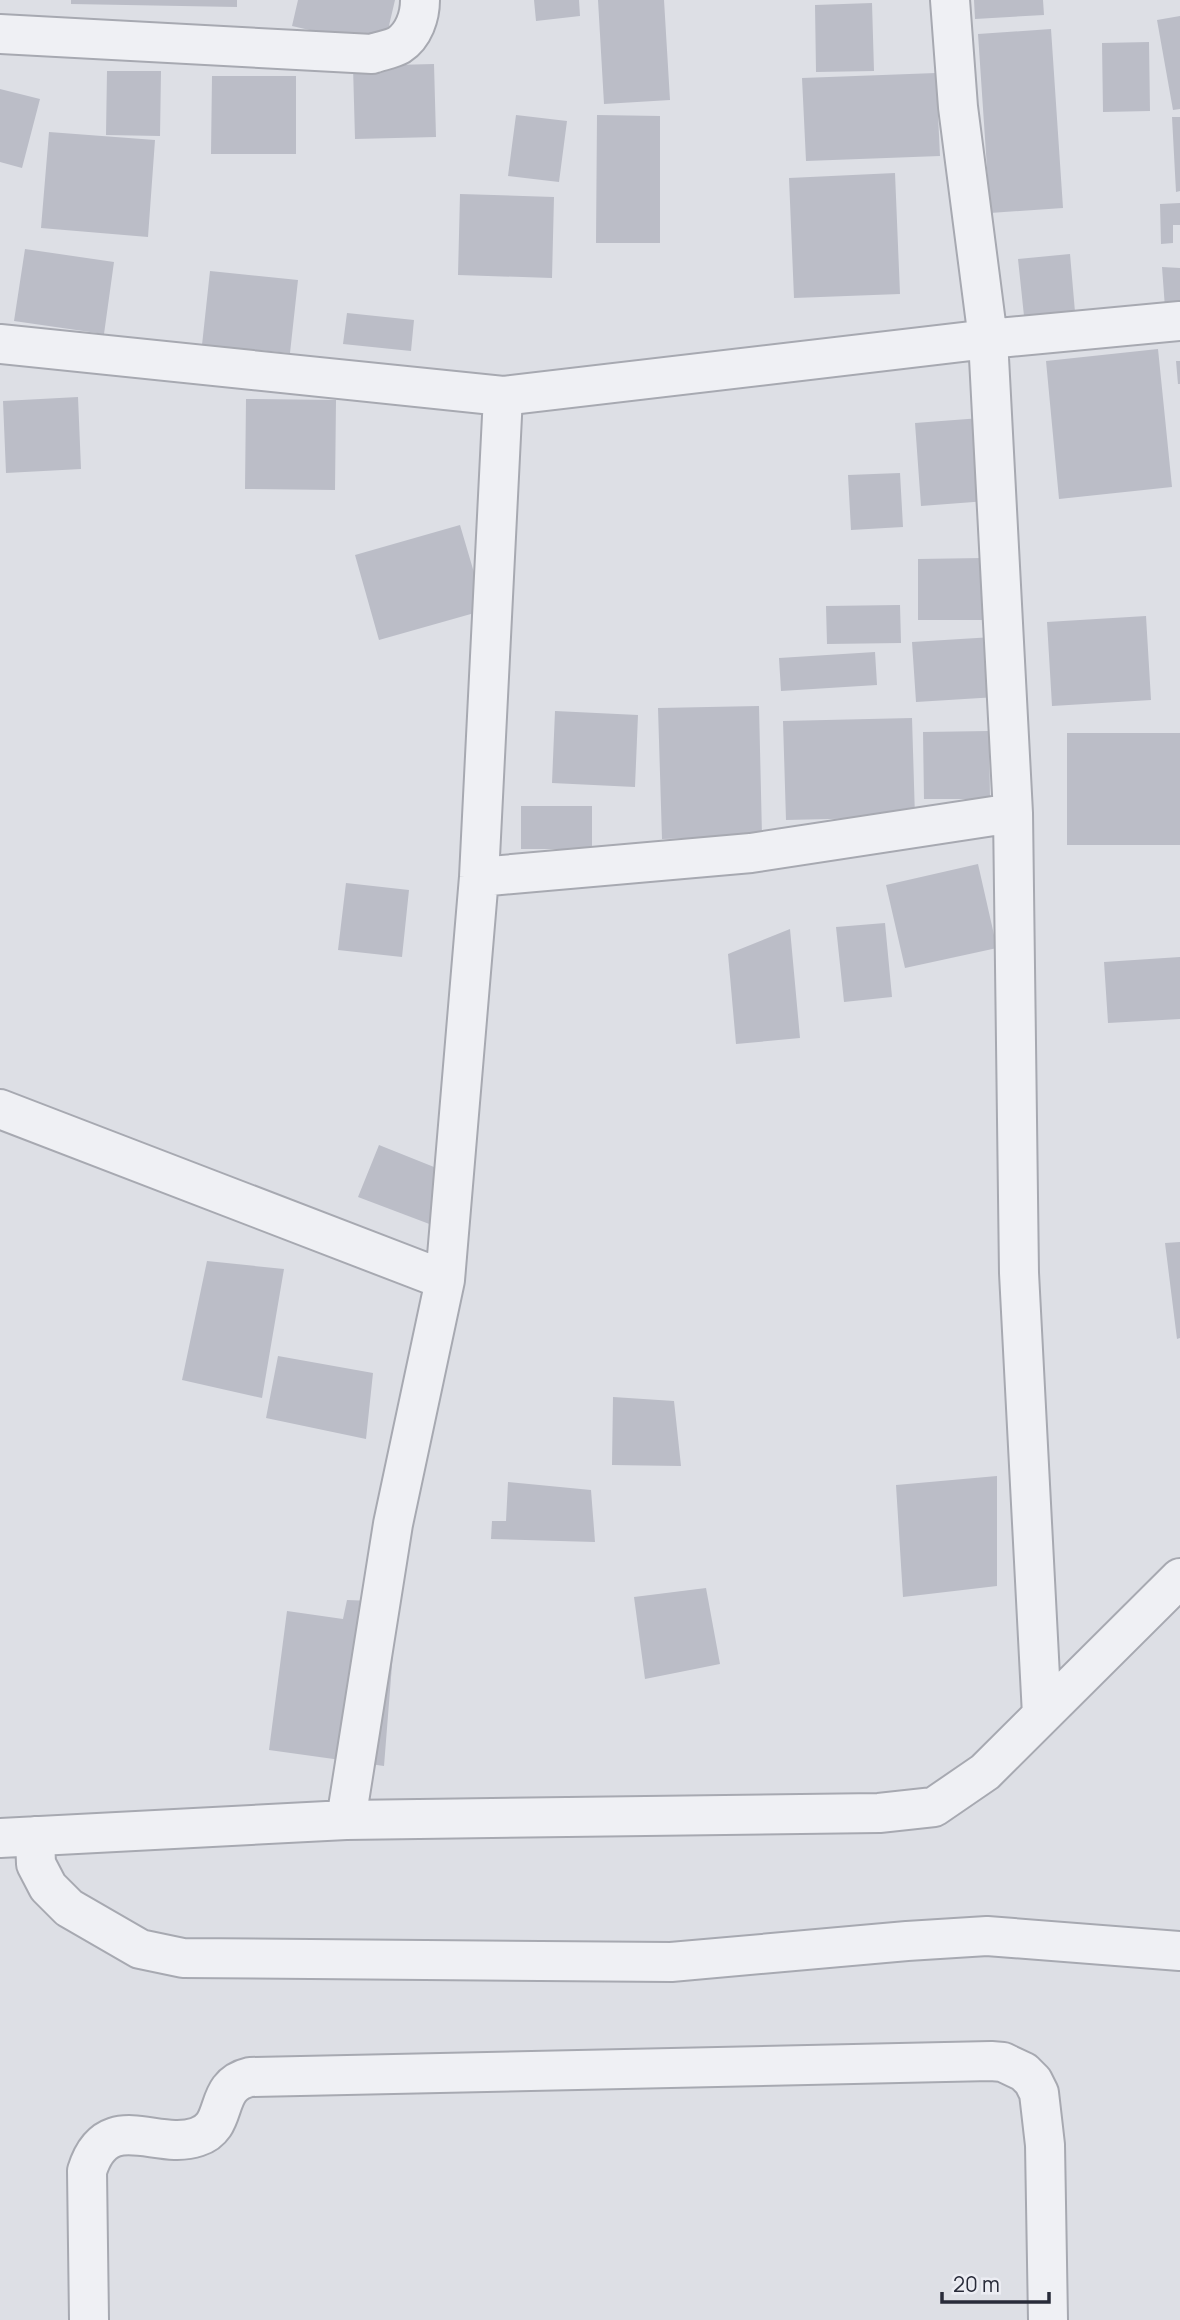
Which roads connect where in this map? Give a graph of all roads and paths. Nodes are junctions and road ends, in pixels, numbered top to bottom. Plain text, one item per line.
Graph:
1 (420, 0) edge
2 (950, 0) edge
3 (0, 34) edge
4 (1180, 321) edge
5 (988, 339) junction
6 (0, 344) edge
7 (503, 396) junction
8 (1013, 813) junction
9 (480, 877) junction
10 (0, 1110) edge
11 (445, 1280) junction
12 (1180, 1578) edge
13 (1042, 1715) junction
14 (346, 1820) junction
15 (17, 1837) edge
16 (1180, 1951) edge
17 (89, 2320) edge
18 (1048, 2320) edge

1 - 3 street
2 - 5 street
4 - 5 street
5 - 7 street
5 - 8 street
6 - 7 street
7 - 9 street
8 - 9 street
8 - 13 street
9 - 11 street
10 - 11 street
11 - 14 street
12 - 13 street
13 - 14 street
14 - 15 street
15 - 16 street
17 - 18 street

